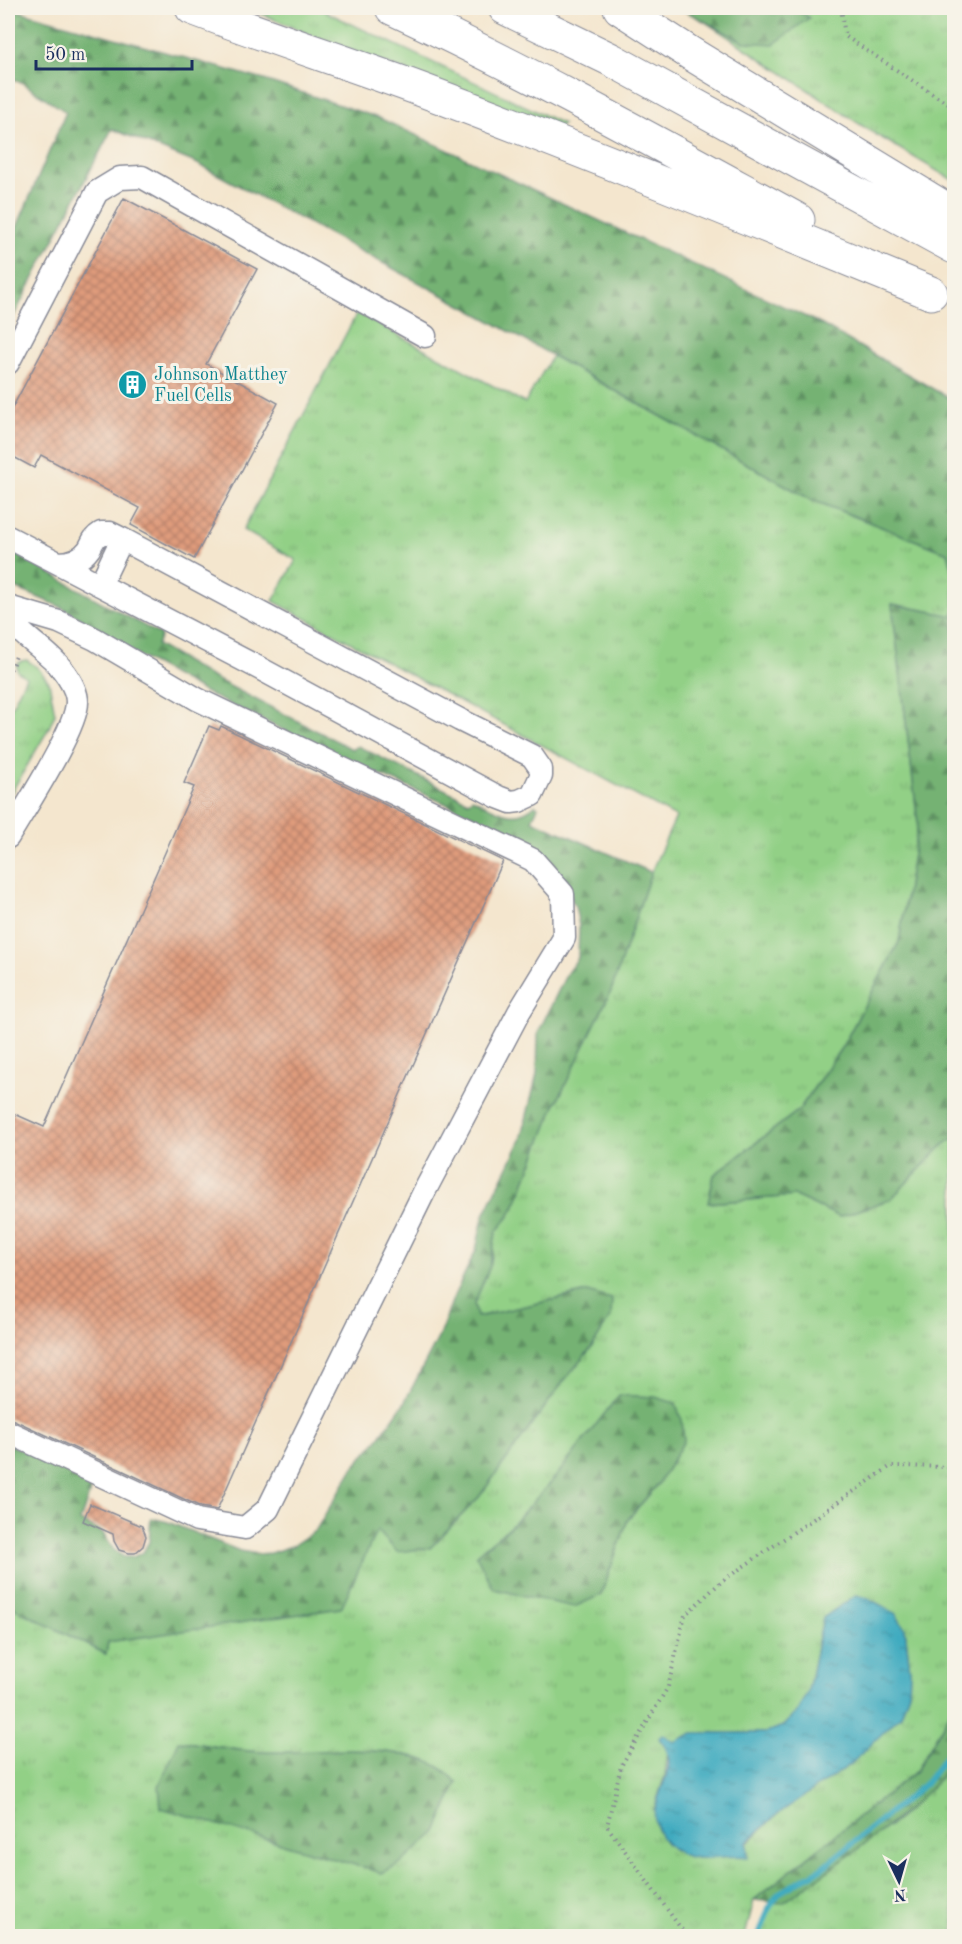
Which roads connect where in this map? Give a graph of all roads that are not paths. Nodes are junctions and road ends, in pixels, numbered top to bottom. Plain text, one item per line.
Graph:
1 (192, 8) edge
2 (392, 8) edge
3 (505, 8) edge
4 (620, 8) edge
5 (954, 213) edge
6 (954, 247) edge
7 (943, 300) edge
8 (425, 336) dead end
9 (8, 363) edge
10 (8, 537) edge
11 (122, 539) junction
12 (58, 563) junction
13 (100, 585) junction
14 (8, 607) edge
15 (8, 614) edge
16 (8, 837) edge
17 (8, 1432) edge

1 - 7 highway
2 - 7 highway
3 - 6 highway
4 - 5 highway
8 - 9 lane
10 - 12 lane
11 - 12 lane
11 - 13 lane
11 - 13 lane
12 - 13 lane
14 - 17 lane
15 - 16 lane

